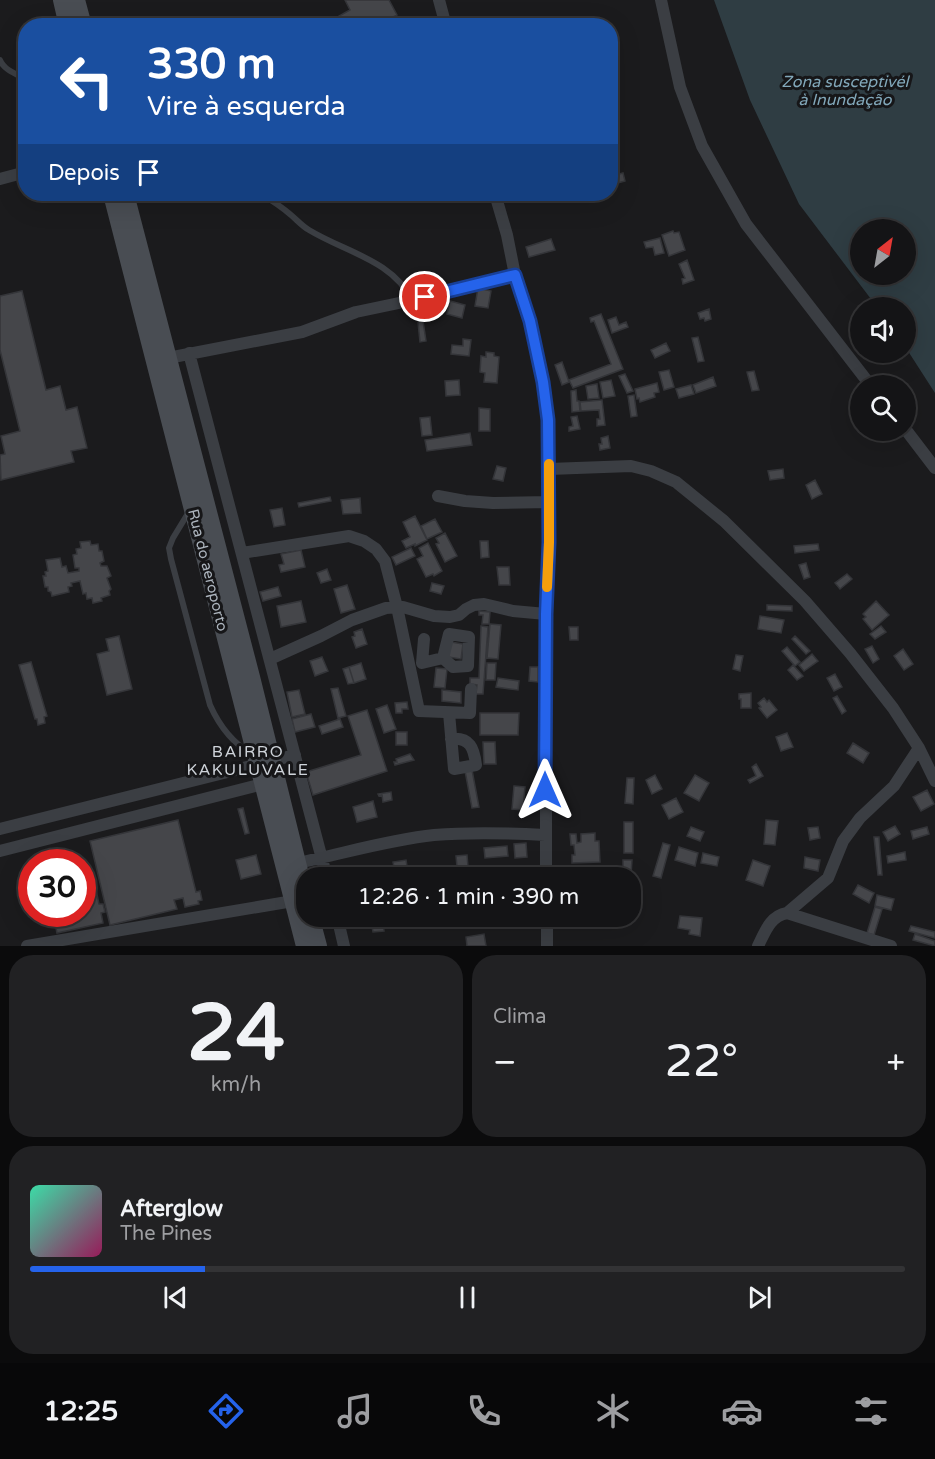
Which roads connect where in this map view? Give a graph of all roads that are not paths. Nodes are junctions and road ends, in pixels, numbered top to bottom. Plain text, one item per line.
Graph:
1 (62, 0) edge
2 (76, 0) edge
3 (439, 0) edge
4 (661, 0) edge
5 (66, 18) edge
6 (80, 18) edge
7 (445, 18) edge
8 (0, 60) edge
9 (18, 75) edge
10 (18, 174) edge
11 (0, 179) edge
12 (114, 201) edge
13 (127, 201) edge
14 (271, 201) edge
15 (497, 201) edge
16 (515, 275) junction
17 (412, 300) junction
18 (189, 353) junction
19 (168, 358) junction
20 (863, 375) edge
21 (914, 441) edge
22 (935, 468) edge
23 (549, 469) junction
24 (438, 496) dead end
25 (549, 502) junction
26 (192, 507) junction
27 (242, 553) junction
28 (397, 607) junction
29 (466, 609) junction
30 (546, 614) junction
31 (461, 636) junction
32 (424, 639) dead end
33 (443, 658) junction
34 (270, 659) junction
35 (471, 689) dead end
36 (449, 713) junction
37 (451, 738) dead end
38 (919, 748) junction
39 (295, 755) junction
40 (261, 760) junction
41 (935, 781) edge
42 (263, 784) junction
43 (0, 829) edge
44 (545, 835) junction
45 (0, 851) edge
46 (322, 858) junction
47 (297, 863) junction
48 (297, 867) edge
49 (324, 867) edge
50 (546, 867) edge
51 (296, 887) edge
52 (296, 901) edge
53 (787, 913) junction
54 (303, 927) edge
55 (313, 927) edge
56 (340, 927) edge
57 (547, 927) edge
58 (27, 946) edge
59 (305, 946) edge
60 (318, 946) edge
61 (344, 946) edge
62 (547, 946) edge
63 (758, 946) edge
64 (891, 946) edge

1 - 5 main road
2 - 6 main road
3 - 7 street
4 - 20 street
8 - 9 lane
10 - 11 street
12 - 26 main road, Rua do aeroporto
13 - 19 main road, Rua do aeroporto
14 - 17 lane
15 - 16 street
16 - 17 street
16 - 23 street
17 - 18 street
18 - 19 street
18 - 27 street
19 - 40 main road, Rua do aeroporto
21 - 22 street
23 - 25 street
23 - 38 street
24 - 25 street
25 - 30 street
26 - 40 main road, Rua do aeroporto
26 - 40 lane
27 - 28 street
27 - 34 street
28 - 29 street
28 - 34 street
28 - 36 street
29 - 30 street
29 - 31 street
30 - 44 street
31 - 33 street
31 - 33 street
32 - 33 street
34 - 39 street
35 - 36 street
36 - 37 street
38 - 41 street
38 - 53 street
39 - 40 street
39 - 46 street
40 - 42 main road, Rua do aeroporto
40 - 43 street
40 - 47 main road, Rua do aeroporto
42 - 45 street
42 - 51 main road, Rua do aeroporto
44 - 46 street
44 - 50 street
46 - 47 street
46 - 49 street
47 - 48 main road, Rua do aeroporto
52 - 58 street
53 - 63 street
53 - 64 street
54 - 59 main road, Rua do aeroporto
55 - 60 main road
56 - 61 street
57 - 62 street

